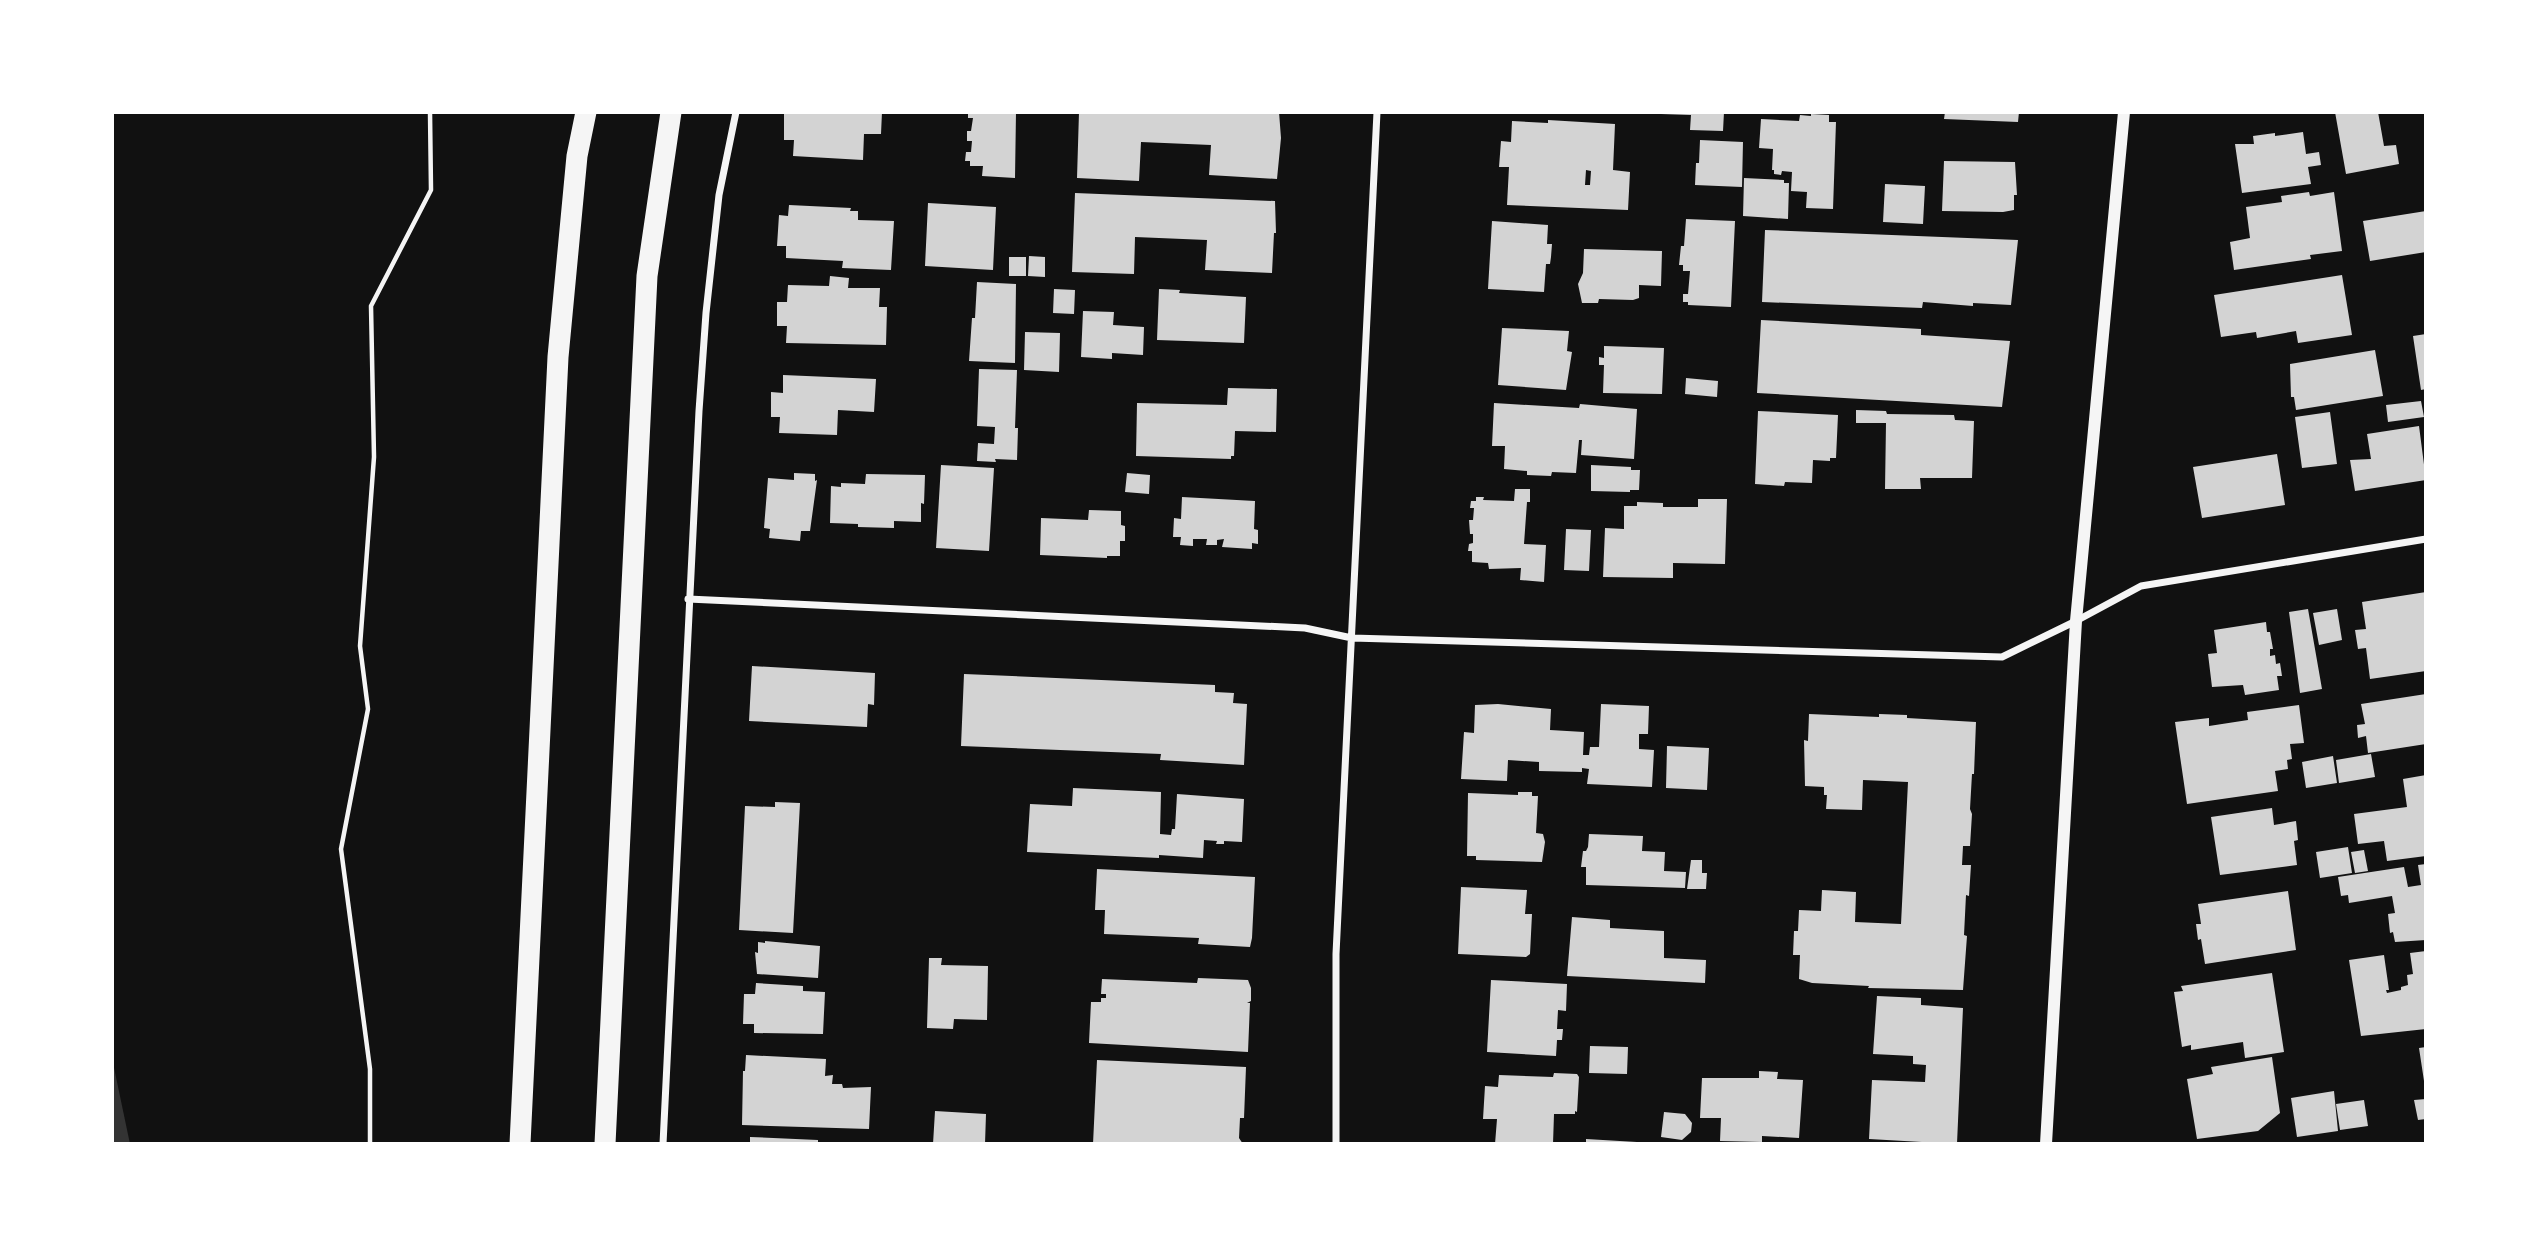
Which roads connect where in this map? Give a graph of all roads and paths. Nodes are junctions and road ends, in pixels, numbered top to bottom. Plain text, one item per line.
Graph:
1 (430, 112) edge
2 (586, 112) edge
3 (671, 112) edge
4 (736, 112) edge
5 (1377, 112) edge
6 (2124, 112) edge
7 (2426, 539) edge
8 (688, 599) junction
9 (2076, 621) junction
10 (1352, 638) junction
11 (370, 1144) edge
12 (520, 1144) edge
13 (605, 1144) edge
14 (663, 1144) edge
15 (1336, 1144) edge
16 (2046, 1144) edge

1 - 11 path
2 - 12 highway
3 - 13 highway
4 - 8 street
5 - 10 street
6 - 9 street
7 - 9 street
8 - 10 street
8 - 14 street
9 - 10 street
9 - 16 street
10 - 15 street

